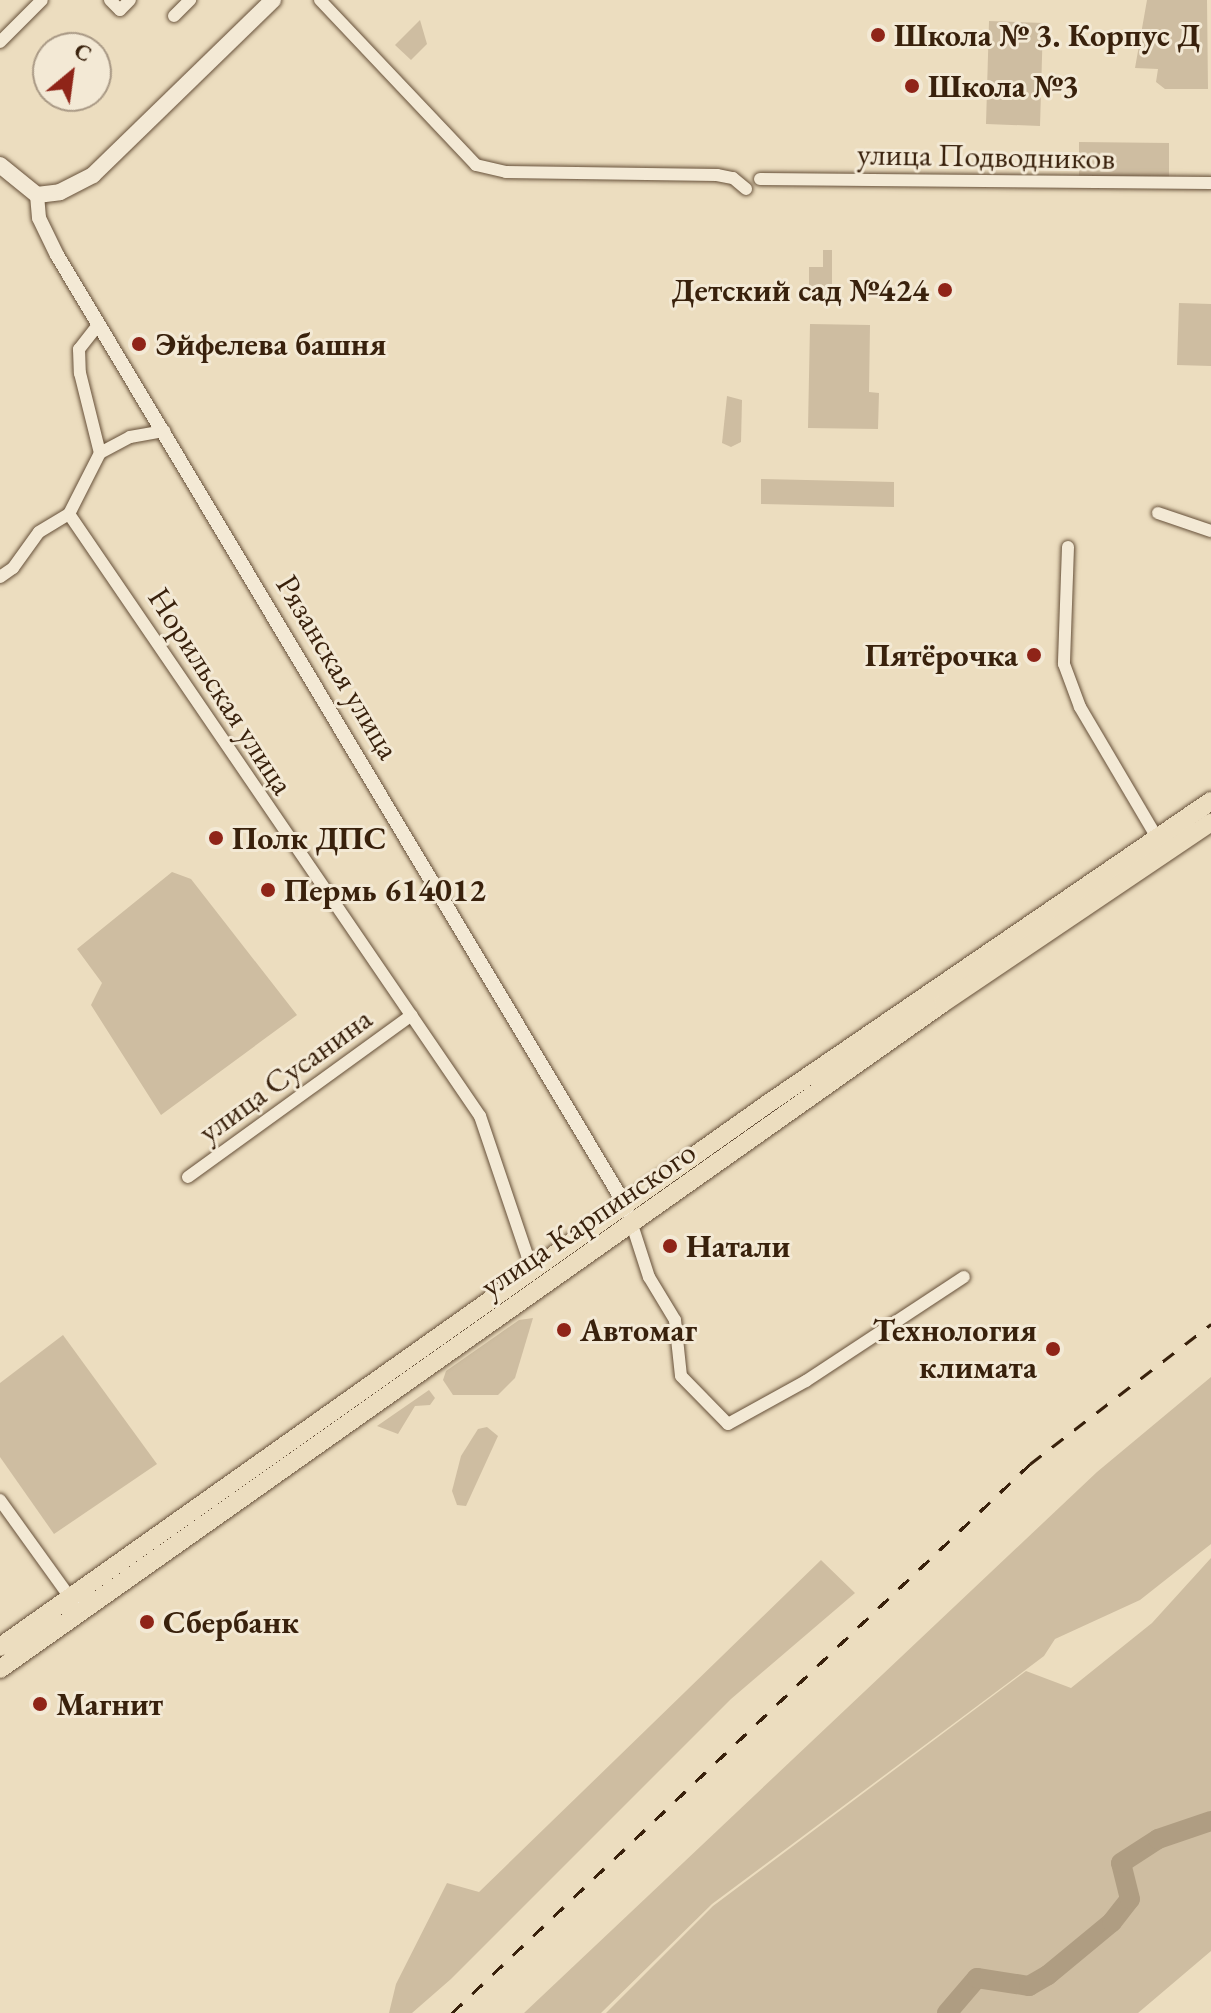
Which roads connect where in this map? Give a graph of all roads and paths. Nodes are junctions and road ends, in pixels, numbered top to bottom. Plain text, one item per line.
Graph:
1 (42, 0) edge
2 (110, 0) edge
3 (130, 0) edge
4 (190, 0) edge
5 (273, 0) edge
6 (320, 0) edge
7 (174, 16) dead end
8 (0, 42) edge
9 (0, 165) edge
10 (760, 179) dead end
11 (1211, 183) edge
12 (746, 189) dead end
13 (37, 195) junction
14 (98, 325) junction
15 (164, 431) junction
16 (100, 453) junction
17 (1158, 513) dead end
18 (69, 514) junction
19 (1211, 531) edge
20 (1068, 547) dead end
21 (0, 577) edge
22 (1211, 801) edge
23 (1211, 822) edge
24 (1162, 845) junction
25 (412, 1015) junction
26 (777, 1098) junction
27 (790, 1114) junction
28 (188, 1177) dead end
29 (629, 1214) junction
30 (537, 1270) junction
31 (964, 1277) dead end
32 (340, 1418) junction
33 (0, 1500) edge
34 (76, 1605) junction
35 (0, 1647) edge
36 (0, 1669) edge

1 - 8 street
2 - 3 street
4 - 7 street
5 - 13 main road
6 - 12 street
9 - 13 main road
10 - 11 street, улица Подводников
13 - 14 street, Рязанская улица
14 - 15 street, Рязанская улица
14 - 16 street
15 - 16 street
15 - 29 street, Рязанская улица
16 - 18 street
17 - 19 street
18 - 21 street
18 - 25 street, Норильская улица
20 - 24 street
22 - 24 main road, улица Карпинского
23 - 24 main road, улица Карпинского
24 - 26 main road, улица Карпинского
24 - 27 main road, улица Карпинского
25 - 28 street, улица Сусанина
25 - 30 street, Норильская улица
26 - 27 main road
26 - 29 main road, улица Карпинского
27 - 29 main road, улица Карпинского
29 - 30 main road, улица Карпинского
29 - 31 street
29 - 32 main road, улица Карпинского
30 - 32 main road, улица Карпинского
32 - 34 main road, улица Карпинского
33 - 34 street
34 - 35 main road, улица Карпинского
34 - 36 main road, улица Карпинского

